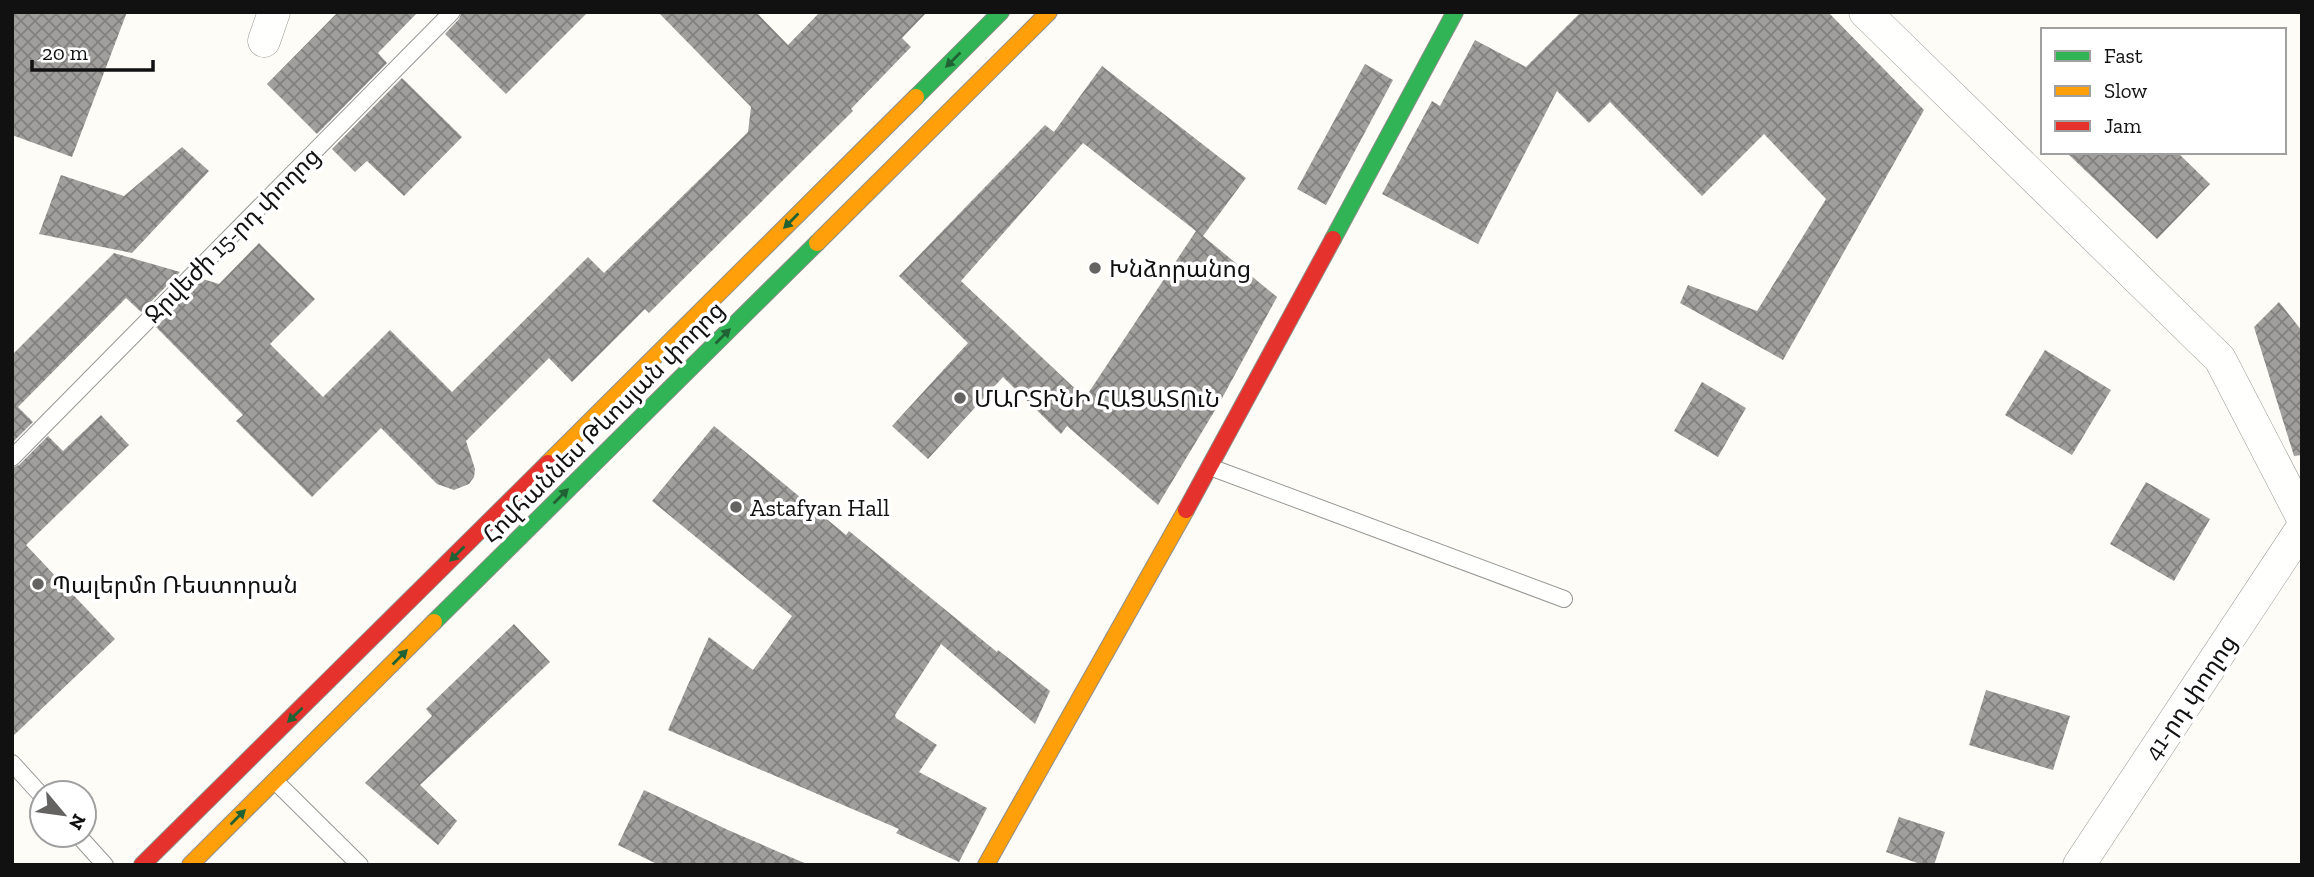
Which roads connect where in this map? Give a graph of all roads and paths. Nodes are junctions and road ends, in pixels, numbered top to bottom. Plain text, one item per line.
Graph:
1 (452, 12) edge
2 (1001, 12) edge
3 (1049, 12) edge
4 (1455, 12) edge
5 (1865, 12) edge
6 (12, 458) edge
7 (1210, 467) junction
8 (2302, 517) edge
9 (2302, 528) edge
10 (1564, 599) dead end
11 (12, 763) edge
12 (28, 781) edge
13 (275, 781) junction
14 (91, 849) edge
15 (105, 865) edge
16 (142, 865) edge
17 (190, 865) edge
18 (360, 865) edge
19 (986, 865) edge
20 (2079, 865) edge

1 - 6 lane, Ջրվեժի 15-րդ փողոց
2 -> 16 main road, Հովհաննես Թևոսյան փողոց
13 -> 3 main road, Հովհաննես Թևոսյան փողոց
4 - 7 main road
5 - 8 street
7 - 10 lane
7 - 19 main road
9 - 20 street, 41-րդ փողոց
11 - 12 lane
17 -> 13 main road, Հովհաննես Թևոսյան փողոց
13 - 18 lane
14 - 15 lane

